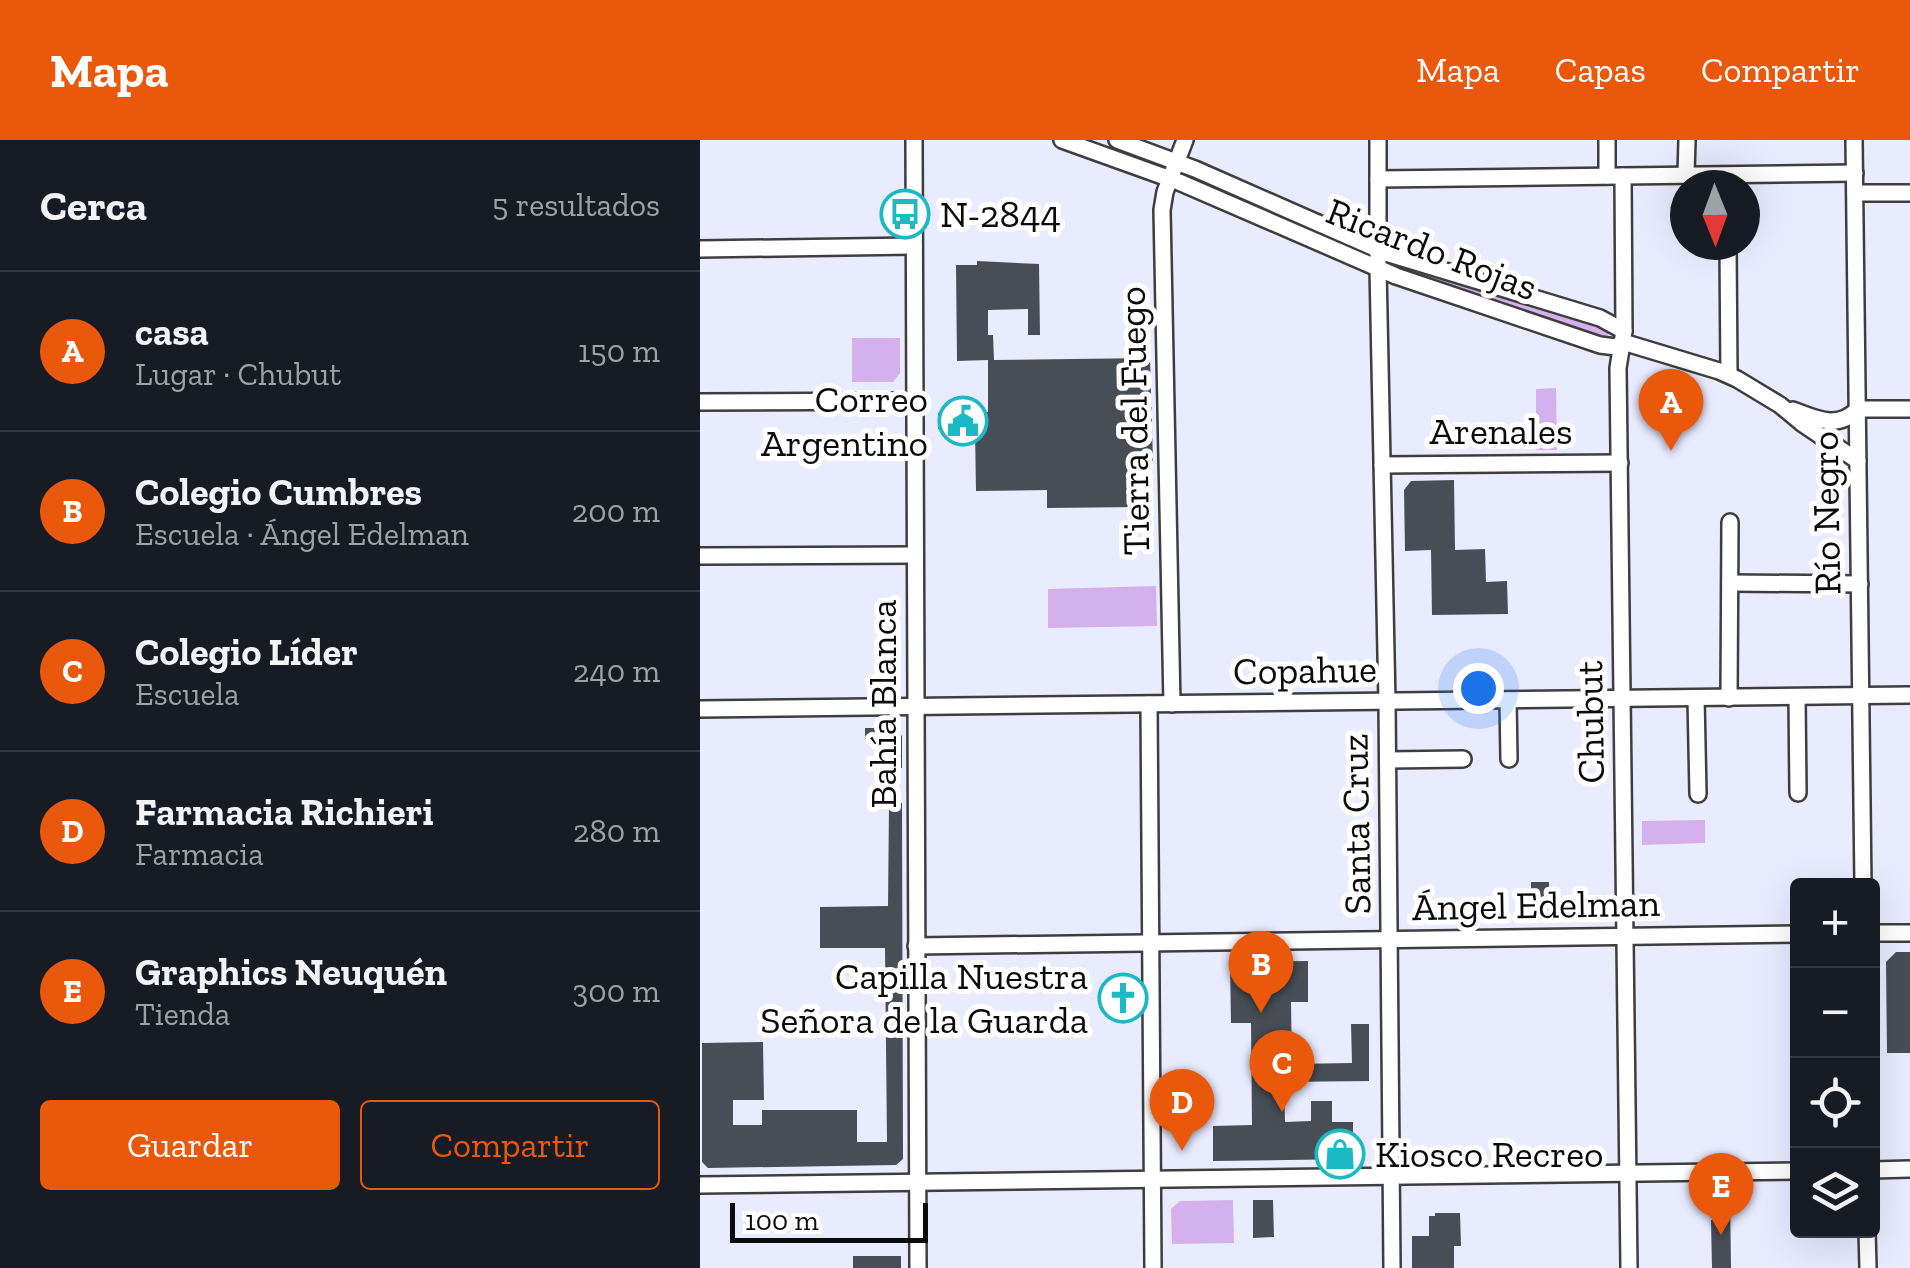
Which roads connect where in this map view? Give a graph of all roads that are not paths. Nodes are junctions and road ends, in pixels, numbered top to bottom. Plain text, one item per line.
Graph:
1 (914, 140) edge
2 (1062, 140) edge
3 (1116, 140) edge
4 (1185, 140) edge
5 (1378, 140) edge
6 (1607, 140) edge
7 (1687, 140) edge
8 (1854, 140) edge
9 (1176, 162) junction
10 (1686, 170) edge
11 (1854, 174) junction
12 (1670, 175) edge
13 (1615, 176) junction
14 (1760, 178) edge
15 (1170, 179) junction
16 (1378, 179) junction
17 (1855, 193) junction
18 (1910, 193) edge
19 (914, 246) junction
20 (700, 248) edge
21 (1378, 250) junction
22 (1728, 260) edge
23 (1378, 268) junction
24 (1624, 336) junction
25 (1728, 375) junction
26 (914, 401) junction
27 (700, 402) edge
28 (1780, 405) junction
29 (1858, 409) junction
30 (1910, 409) edge
31 (1858, 461) junction
32 (1620, 463) junction
33 (1382, 465) junction
34 (1730, 522) dead end
35 (915, 555) junction
36 (700, 556) edge
37 (1730, 583) junction
38 (1860, 584) junction
39 (1861, 696) junction
40 (1910, 696) edge
41 (1797, 697) junction
42 (1696, 698) junction
43 (1729, 698) junction
44 (1622, 699) junction
45 (1508, 700) junction
46 (1387, 702) junction
47 (1149, 704) junction
48 (1172, 704) junction
49 (915, 707) junction
50 (700, 709) edge
51 (1463, 759) dead end
52 (1508, 759) dead end
53 (1388, 760) junction
54 (1798, 793) dead end
55 (1698, 794) dead end
56 (1863, 878) edge
57 (1880, 933) edge
58 (1910, 933) edge
59 (1790, 934) edge
60 (1625, 936) junction
61 (1390, 940) junction
62 (1151, 943) junction
63 (916, 946) junction
64 (1910, 1169) edge
65 (1880, 1170) edge
66 (1790, 1171) edge
67 (1628, 1173) junction
68 (1392, 1176) junction
69 (1152, 1179) junction
70 (917, 1182) junction
71 (700, 1185) edge
72 (1868, 1238) edge
73 (918, 1268) edge
74 (1153, 1268) edge
75 (1392, 1268) edge
76 (1629, 1268) edge
77 (1868, 1268) edge

1 - 19 street, Bahía Blanca
2 - 15 street, Ricardo Rojas
3 - 9 street, Ricardo Rojas
4 - 9 street, Tierra del Fuego
5 - 16 street, Santa Cruz
6 - 13 street, Chubut
7 - 10 street
8 - 11 street, Río Negro
9 - 15 street, Tierra del Fuego
9 - 21 street, Ricardo Rojas
11 - 14 street
11 - 17 street, Río Negro
12 - 13 street
13 - 16 street
13 - 24 street, Chubut
15 - 23 street, Ricardo Rojas
15 - 48 street, Tierra del Fuego
16 - 21 street, Santa Cruz
17 - 18 street
17 - 29 street, Río Negro
19 - 20 street
19 - 26 street, Bahía Blanca
21 - 23 street, Santa Cruz
21 - 24 street, Ricardo Rojas
22 - 25 street
23 - 24 street, Ricardo Rojas
23 - 33 street, Santa Cruz
24 - 25 street, Ricardo Rojas
24 - 32 street, Chubut
25 - 28 street, Ricardo Rojas
26 - 27 street
26 - 35 street, Bahía Blanca
28 - 29 street, Ricardo Rojas
28 - 31 street, Ricardo Rojas
29 - 30 street, Ricardo Rojas
29 - 31 street, Río Negro
31 - 38 street, Río Negro
32 - 33 street, Arenales
32 - 44 street, Chubut
33 - 46 street, Santa Cruz
34 - 37 street
35 - 36 street
35 - 49 street, Bahía Blanca
37 - 38 street
37 - 43 street
38 - 39 street, Río Negro
39 - 40 street, Copahue
39 - 41 street, Copahue
39 - 56 street, Río Negro
41 - 43 street, Copahue
41 - 54 street
42 - 43 street, Copahue
42 - 44 street, Copahue
42 - 55 street
44 - 45 street, Copahue
44 - 60 street, Chubut
45 - 46 street, Copahue
45 - 52 street
46 - 48 street, Copahue
46 - 53 street, Santa Cruz
47 - 48 street, Copahue
47 - 49 street, Copahue
47 - 62 street
49 - 50 street, Copahue
49 - 63 street, Bahía Blanca
51 - 53 street
53 - 61 street, Santa Cruz
57 - 58 street
59 - 60 street, Ángel Edelman
60 - 61 street, Ángel Edelman
60 - 67 street, Chubut
61 - 62 street, Ángel Edelman
61 - 68 street, Santa Cruz
62 - 63 street, Ángel Edelman
62 - 69 street
63 - 70 street, Bahía Blanca
64 - 65 street
66 - 67 street
67 - 68 street
67 - 76 street, Chubut
68 - 69 street
68 - 75 street, Santa Cruz
69 - 70 street
69 - 74 street
70 - 71 street
70 - 73 street, Bahía Blanca
72 - 77 street

